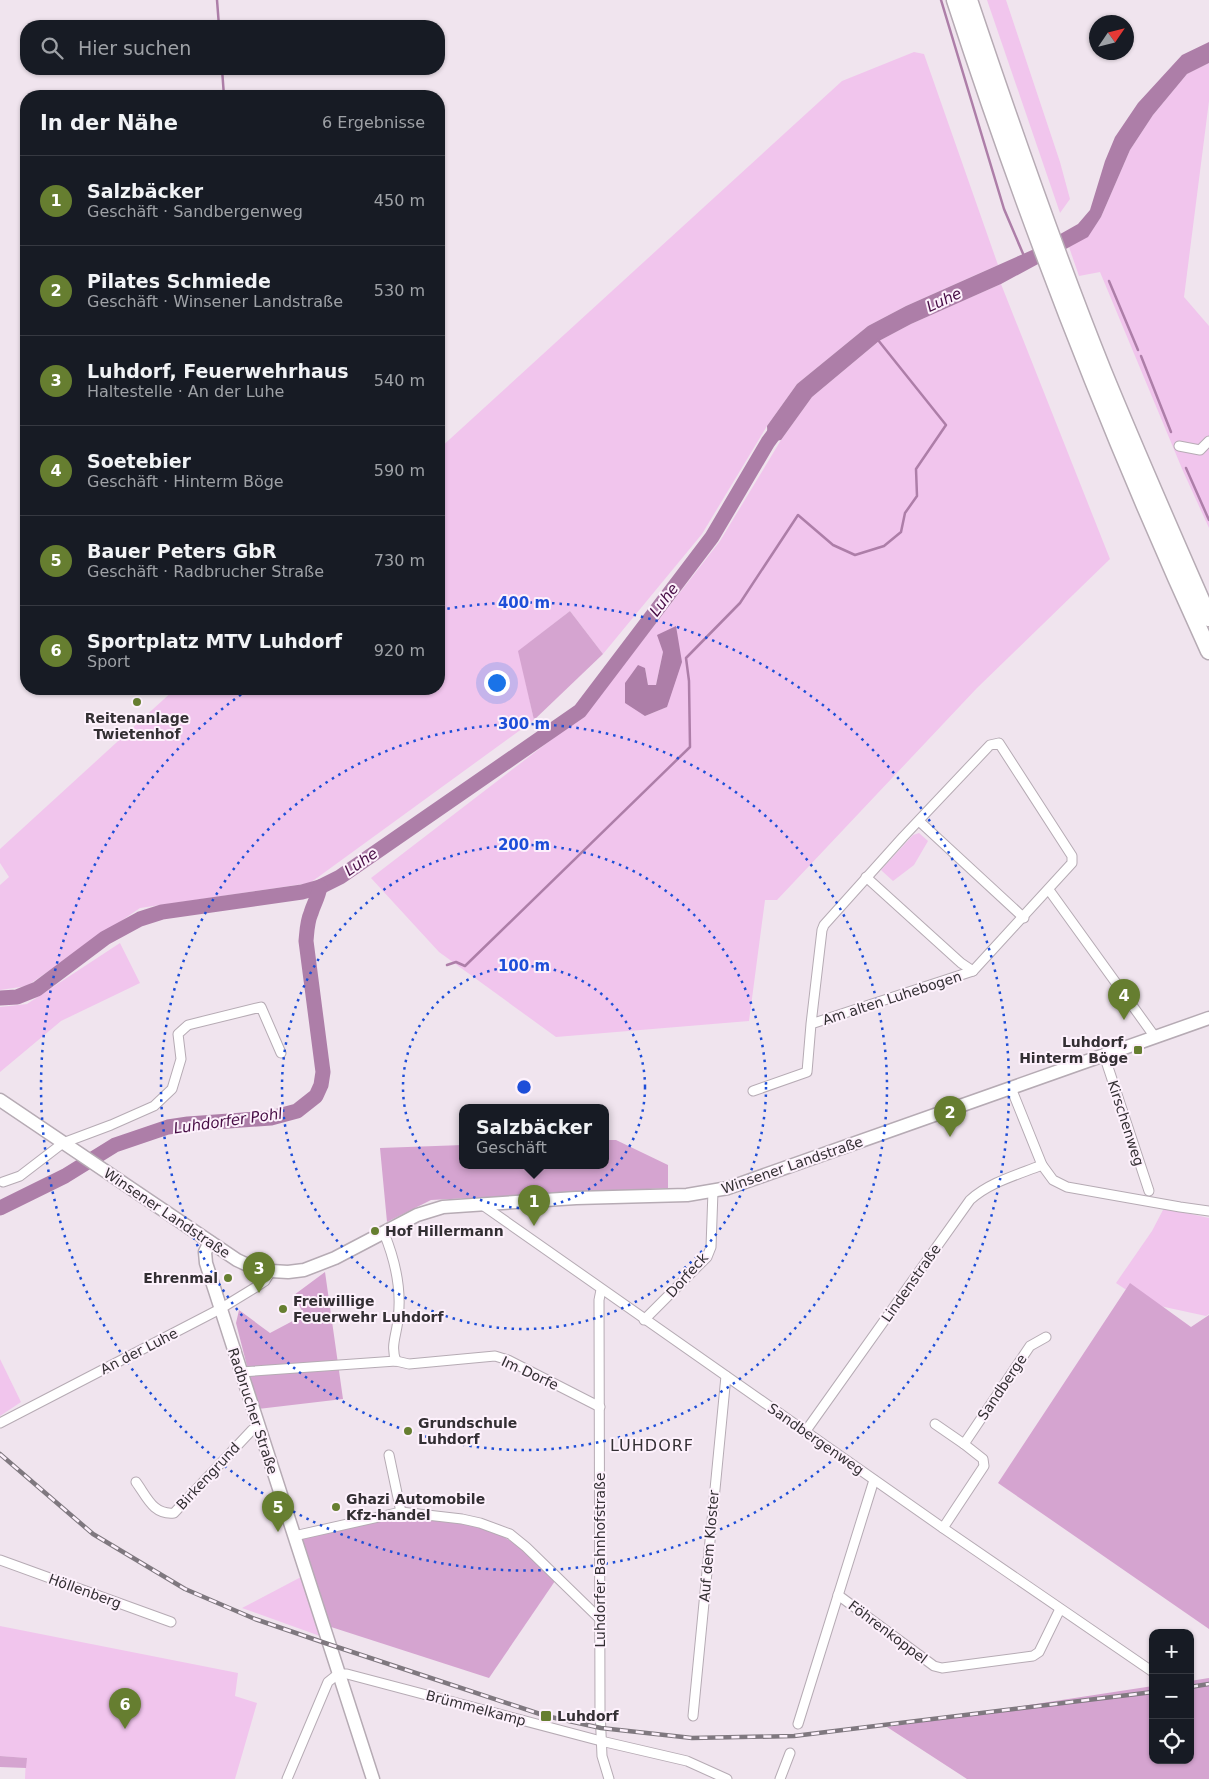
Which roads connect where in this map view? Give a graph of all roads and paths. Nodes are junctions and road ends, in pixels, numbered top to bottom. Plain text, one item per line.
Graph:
1 (955, 0) edge
2 (969, 0) edge
3 (1033, 206) junction
4 (1066, 292) junction
5 (1209, 441) edge
6 (1178, 446) dead end
7 (1209, 618) edge
8 (1209, 651) edge
9 (919, 821) junction
10 (866, 877) junction
11 (1049, 890) junction
12 (1024, 918) junction
13 (973, 971) junction
14 (1209, 1018) edge
15 (812, 1024) junction
16 (1155, 1037) junction
17 (280, 1053) dead end
18 (1104, 1055) junction
19 (1011, 1088) junction
20 (753, 1091) dead end
21 (0, 1100) edge
22 (63, 1143) junction
23 (1042, 1165) junction
24 (3, 1182) dead end
25 (1149, 1191) dead end
26 (713, 1192) junction
27 (480, 1204) junction
28 (1209, 1211) edge
29 (384, 1233) junction
30 (210, 1242) junction
31 (271, 1271) junction
32 (601, 1290) junction
33 (220, 1309) junction
34 (644, 1320) junction
35 (1046, 1337) dead end
36 (396, 1361) junction
37 (241, 1372) junction
38 (726, 1376) junction
39 (600, 1408) junction
40 (0, 1423) edge
41 (935, 1424) dead end
42 (258, 1426) junction
43 (805, 1432) junction
44 (964, 1444) junction
45 (389, 1455) dead end
46 (874, 1480) junction
47 (136, 1482) dead end
48 (401, 1512) junction
49 (943, 1528) junction
50 (294, 1536) junction
51 (0, 1560) edge
52 (838, 1595) junction
53 (1060, 1609) junction
54 (600, 1619) junction
55 (171, 1622) dead end
56 (1149, 1669) edge
57 (338, 1674) junction
58 (693, 1716) dead end
59 (798, 1724) dead end
60 (601, 1740) junction
61 (790, 1753) dead end
62 (286, 1779) edge
63 (373, 1779) edge
64 (609, 1779) edge
65 (727, 1779) edge
66 (780, 1779) edge

1 - 3 highway
2 - 3 highway
3 - 4 highway
4 - 7 highway
4 - 8 highway
5 - 6 street
9 - 10 street, Am alten Luhebogen
9 - 11 street, Am alten Luhebogen
9 - 12 street
10 - 13 street, Am alten Luhebogen
10 - 15 street, Am alten Luhebogen
11 - 12 street, Am alten Luhebogen
11 - 16 street
12 - 13 street, Am alten Luhebogen
13 - 15 street, Am alten Luhebogen
14 - 16 main road, Winsener Landstraße
15 - 20 street, Am alten Luhebogen
16 - 18 main road, Winsener Landstraße
17 - 22 street
18 - 19 main road, Winsener Landstraße
18 - 25 street, Kirschenweg
19 - 23 street
19 - 26 main road, Winsener Landstraße
21 - 22 main road, Winsener Landstraße
22 - 24 street
22 - 30 main road, Winsener Landstraße
23 - 28 street
23 - 43 street, Lindenstraße
26 - 27 main road, Winsener Landstraße
26 - 34 street, Dorfeck
27 - 29 main road, Winsener Landstraße
27 - 32 street, Sandbergenweg
29 - 31 main road, Winsener Landstraße
29 - 36 street
30 - 31 main road, Winsener Landstraße
30 - 33 main road, Radbrucher Straße
31 - 33 street, An der Luhe
32 - 34 street, Sandbergenweg
32 - 39 street, Luhdorfer Bahnhofstraße
33 - 37 main road, Radbrucher Straße
33 - 40 street, An der Luhe
34 - 38 street, Sandbergenweg
35 - 44 street, Sandberge
36 - 37 street, Im Dorfe
36 - 39 street, Im Dorfe
37 - 42 main road, Radbrucher Straße
38 - 43 street, Sandbergenweg
38 - 58 street, Auf dem Kloster
39 - 54 street, Luhdorfer Bahnhofstraße
41 - 44 street
42 - 47 street, Birkengrund
42 - 50 main road, Radbrucher Straße
43 - 46 street, Sandbergenweg
44 - 49 street
45 - 48 street
46 - 49 street, Sandbergenweg
46 - 52 street, Föhrenkoppel
48 - 50 street
48 - 54 street
49 - 53 street, Sandbergenweg
50 - 57 main road, Radbrucher Straße
51 - 55 street, Höllenberg
52 - 53 street, Föhrenkoppel
52 - 59 street, Föhrenkoppel
53 - 56 street, Sandbergenweg
54 - 60 street, Luhdorfer Bahnhofstraße
57 - 60 street, Brümmelkamp
57 - 62 street
57 - 63 main road, Radbrucher Straße
60 - 64 street, Luhdorfer Bahnhofstraße
60 - 65 street, Brümmelkamp
61 - 66 street

